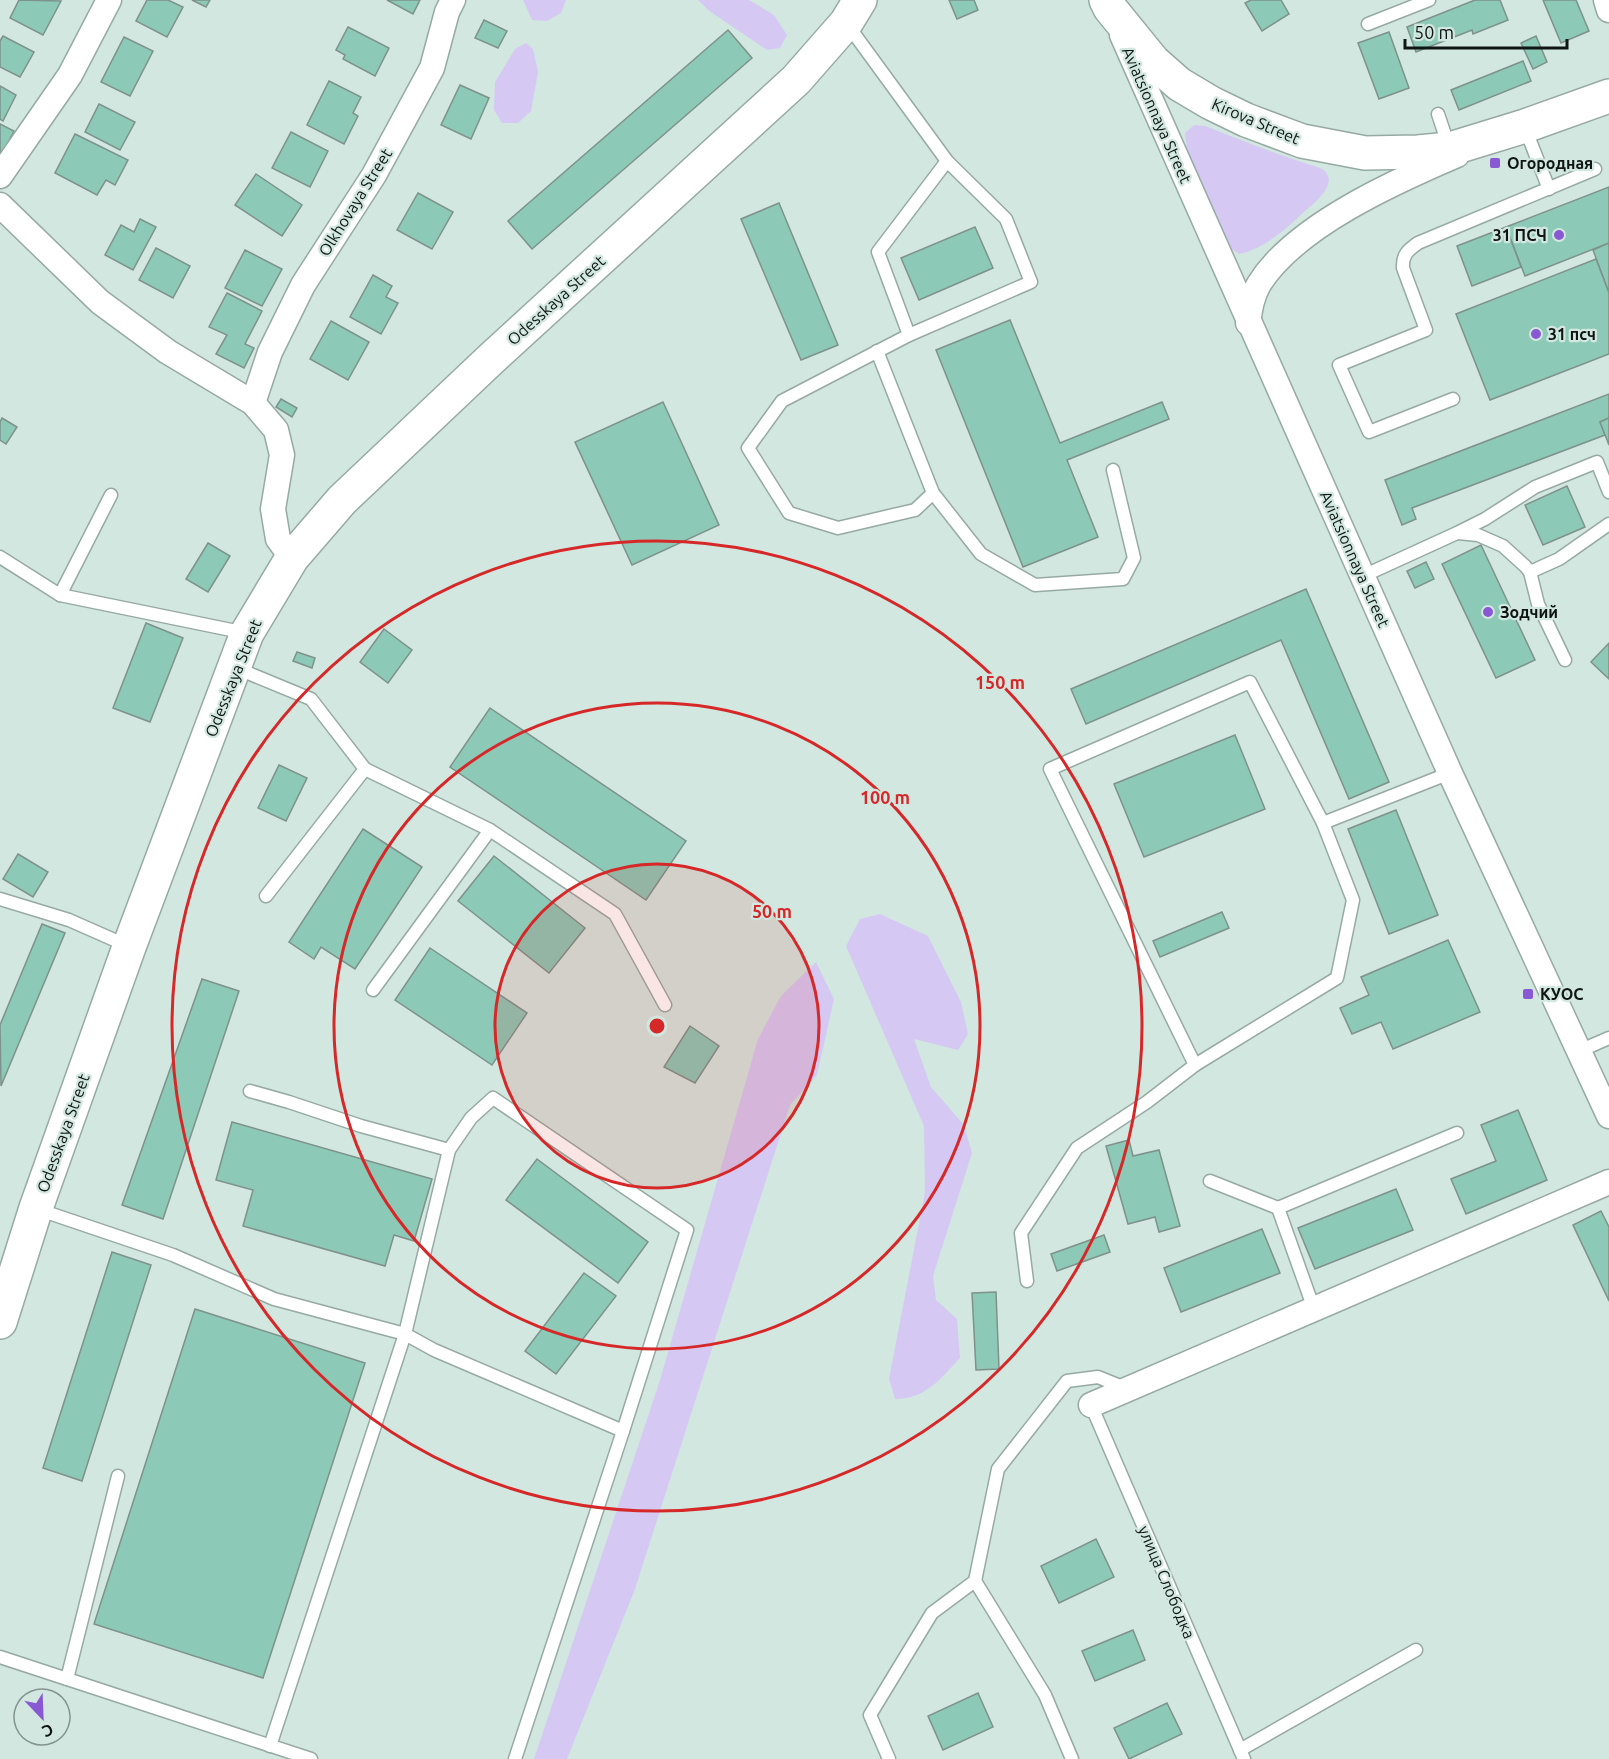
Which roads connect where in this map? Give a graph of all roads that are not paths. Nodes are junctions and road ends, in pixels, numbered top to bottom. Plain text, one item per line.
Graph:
1 (110, 0) edge
2 (453, 0) edge
3 (1429, 0) edge
4 (1108, 4) edge
5 (853, 11) edge
6 (1368, 24) dead end
7 (1609, 96) edge
8 (1438, 114) dead end
9 (1525, 126) junction
10 (1450, 149) junction
11 (947, 161) junction
12 (1595, 169) dead end
13 (0, 176) edge
14 (1549, 189) junction
15 (0, 205) edge
16 (1248, 323) junction
17 (909, 335) junction
18 (877, 351) junction
19 (1453, 399) dead end
20 (253, 403) junction
21 (1113, 470) dead end
22 (1609, 492) edge
23 (933, 493) junction
24 (111, 495) dead end
25 (1609, 524) edge
26 (1457, 533) junction
27 (0, 556) edge
28 (292, 558) junction
29 (1530, 572) junction
30 (1363, 576) junction
31 (60, 595) junction
32 (247, 633) junction
33 (1565, 660) dead end
34 (236, 668) junction
35 (365, 769) junction
36 (1450, 772) junction
37 (1323, 823) junction
38 (490, 830) junction
39 (266, 896) dead end
40 (0, 899) edge
41 (129, 947) junction
42 (373, 990) dead end
43 (665, 1005) dead end
44 (1609, 1038) edge
45 (1579, 1051) junction
46 (1195, 1065) junction
47 (250, 1091) dead end
48 (1609, 1116) edge
49 (1457, 1133) dead end
50 (449, 1150) junction
51 (1210, 1181) dead end
52 (1609, 1182) edge
53 (36, 1208) junction
54 (1278, 1208) junction
55 (1027, 1281) dead end
56 (1314, 1309) junction
57 (0, 1322) edge
58 (405, 1334) junction
59 (1128, 1389) junction
60 (1091, 1406) joint
61 (623, 1431) junction
62 (118, 1476) dead end
63 (975, 1581) junction
64 (1416, 1650) dead end
65 (0, 1657) edge
66 (67, 1679) junction
67 (270, 1746) junction
68 (1242, 1755) edge
69 (311, 1759) edge
70 (515, 1759) edge
71 (889, 1759) edge
72 (1072, 1759) edge

1 - 13 street
2 - 20 street, Olkhovaya Street
3 - 6 lane
4 - 10 main road, Kirova Street
4 - 16 street, Aviatsionnaya Street
5 - 11 lane
5 - 28 main road, Odesskaya Street
7 - 9 main road, Kirova Street
8 - 10 lane
9 - 10 main road, Kirova Street
9 - 14 lane
9 - 16 street
11 - 17 lane
11 - 17 lane
12 - 14 lane
14 - 19 lane
15 - 20 street
16 - 30 street, Aviatsionnaya Street
17 - 18 lane
18 - 23 lane
18 - 23 lane
20 - 28 street
21 - 23 lane
22 - 26 lane
24 - 31 lane
25 - 29 lane
26 - 29 lane
26 - 30 lane
27 - 31 lane
28 - 32 main road, Odesskaya Street
29 - 33 lane
30 - 36 street, Aviatsionnaya Street
31 - 32 lane
32 - 34 main road, Odesskaya Street
34 - 35 lane
34 - 41 main road, Odesskaya Street
35 - 38 lane
35 - 39 lane
36 - 37 lane
36 - 45 street, Aviatsionnaya Street
37 - 46 lane
37 - 46 lane
38 - 42 lane
38 - 43 lane
40 - 41 lane
41 - 53 main road, Odesskaya Street
44 - 45 lane
45 - 48 street, Aviatsionnaya Street
46 - 55 lane
47 - 50 lane
49 - 54 lane
50 - 58 lane
50 - 61 lane
51 - 54 lane
52 - 56 street
53 - 57 main road, Odesskaya Street
53 - 58 lane
54 - 56 lane
56 - 59 street
58 - 61 lane
58 - 67 lane
59 - 60 street
59 - 63 lane
60 - 68 lane, улица Слободка
61 - 70 lane
62 - 66 lane
63 - 71 lane
63 - 72 lane
64 - 68 lane
65 - 66 lane
66 - 67 lane
67 - 69 lane

